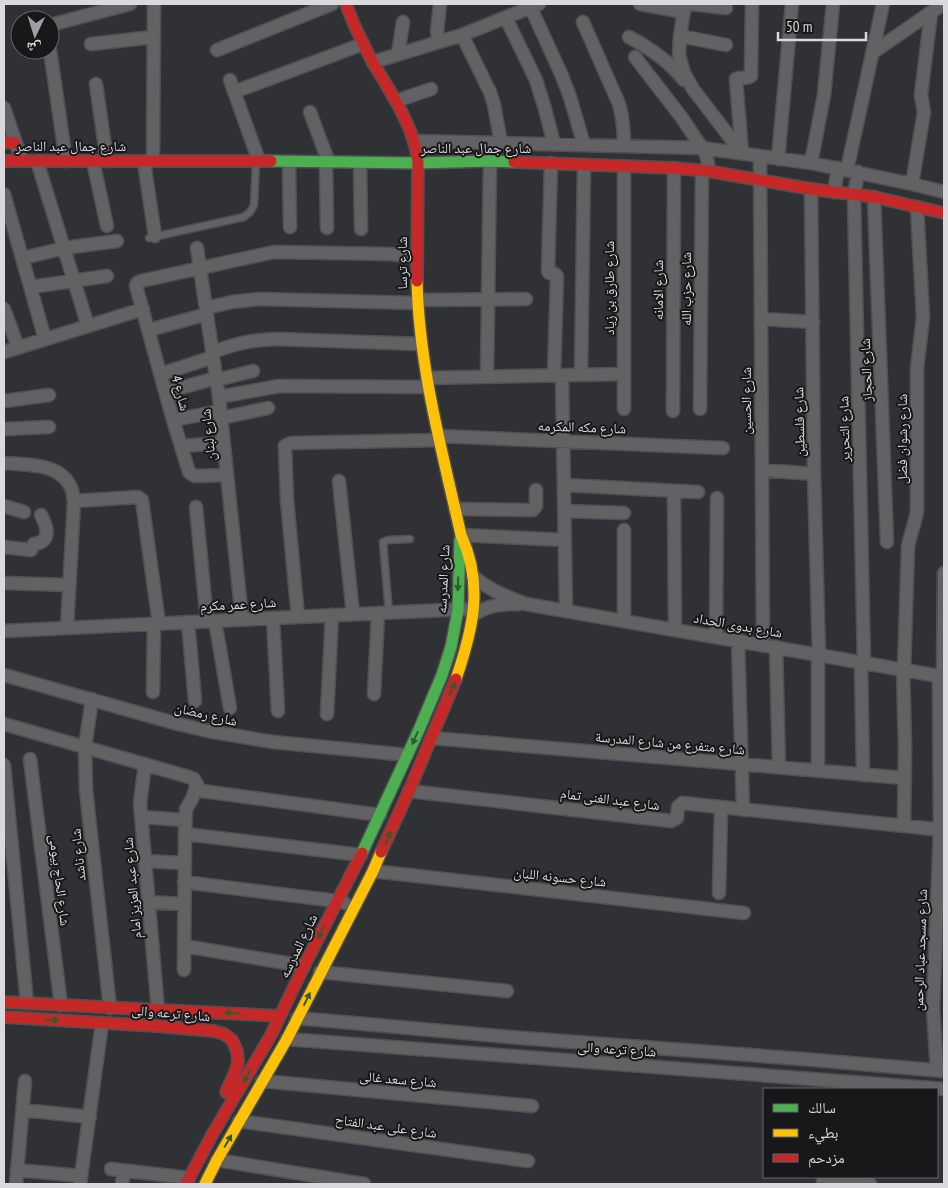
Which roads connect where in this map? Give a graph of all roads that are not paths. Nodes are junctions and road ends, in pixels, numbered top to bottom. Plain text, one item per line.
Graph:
1 (130, 4) edge
2 (154, 4) edge
3 (332, 4) edge
4 (346, 4) edge
5 (440, 4) edge
6 (640, 4) edge
7 (752, 4) edge
8 (792, 4) edge
9 (833, 4) edge
10 (883, 4) edge
11 (943, 4) edge
12 (535, 6) edge
13 (687, 6) edge
14 (726, 8) dead end
15 (931, 13) junction
16 (506, 18) junction
17 (60, 22) edge
18 (403, 22) dead end
19 (583, 22) dead end
20 (462, 36) junction
21 (680, 36) junction
22 (153, 37) junction
23 (629, 37) dead end
24 (439, 42) junction
25 (91, 44) dead end
26 (363, 44) junction
27 (726, 46) dead end
28 (217, 50) dead end
29 (872, 53) junction
30 (398, 54) junction
31 (636, 57) dead end
32 (51, 60) edge
33 (373, 62) junction
34 (96, 84) dead end
35 (431, 89) dead end
36 (692, 89) junction
37 (396, 101) junction
38 (4, 108) edge
39 (310, 112) dead end
40 (415, 141) junction
41 (10, 142) edge
42 (501, 143) junction
43 (554, 144) junction
44 (584, 145) junction
45 (624, 146) junction
46 (663, 147) junction
47 (702, 148) junction
48 (742, 153) junction
49 (760, 156) junction
50 (778, 159) junction
51 (4, 161) edge
52 (22, 161) junction
53 (37, 161) junction
54 (66, 161) junction
55 (93, 161) junction
56 (107, 161) junction
57 (257, 161) junction
58 (490, 161) junction
59 (148, 162) junction
60 (289, 162) junction
61 (328, 163) junction
62 (360, 163) junction
63 (418, 163) junction
64 (551, 163) junction
65 (811, 163) junction
66 (584, 165) junction
67 (624, 166) junction
68 (660, 168) junction
69 (674, 168) junction
70 (848, 170) junction
71 (705, 171) junction
72 (760, 181) junction
73 (912, 184) junction
74 (811, 189) junction
75 (834, 192) junction
76 (944, 192) edge
77 (4, 194) edge
78 (854, 195) junction
79 (874, 197) junction
80 (917, 207) junction
81 (944, 214) edge
82 (107, 226) dead end
83 (290, 227) dead end
84 (327, 228) dead end
85 (361, 229) dead end
86 (152, 237) joint
87 (117, 241) dead end
88 (64, 248) junction
89 (197, 248) dead end
90 (23, 258) junction
91 (416, 259) junction
92 (200, 268) junction
93 (107, 276) dead end
94 (74, 281) junction
95 (31, 287) junction
96 (526, 298) dead end
97 (488, 299) junction
98 (417, 301) junction
99 (4, 309) edge
100 (143, 309) junction
101 (206, 311) junction
102 (761, 319) junction
103 (813, 322) junction
104 (88, 326) junction
105 (148, 330) junction
106 (45, 339) junction
107 (421, 344) junction
108 (18, 347) junction
109 (4, 352) edge
110 (213, 354) junction
111 (253, 371) dead end
112 (161, 374) junction
113 (624, 374) junction
114 (581, 375) junction
115 (558, 376) junction
116 (487, 377) junction
117 (216, 379) junction
118 (428, 383) junction
119 (166, 392) junction
120 (48, 395) dead end
121 (219, 397) junction
122 (4, 400) edge
123 (268, 408) dead end
124 (624, 409) dead end
125 (700, 409) dead end
126 (673, 412) dead end
127 (220, 415) junction
128 (173, 420) junction
129 (50, 427) dead end
130 (4, 429) edge
131 (440, 438) junction
132 (563, 441) junction
133 (224, 442) junction
134 (181, 446) junction
135 (723, 448) dead end
136 (4, 463) edge
137 (762, 470) junction
138 (814, 474) junction
139 (227, 475) junction
140 (339, 481) dead end
141 (564, 485) junction
142 (536, 490) dead end
143 (674, 490) junction
144 (698, 492) dead end
145 (717, 498) dead end
146 (74, 502) junction
147 (4, 506) edge
148 (196, 507) dead end
149 (455, 509) junction
150 (564, 511) junction
151 (24, 512) dead end
152 (624, 513) dead end
153 (41, 515) dead end
154 (624, 530) dead end
155 (461, 535) junction
156 (410, 539) dead end
157 (564, 540) junction
158 (887, 542) dead end
159 (4, 547) edge
160 (944, 573) edge
161 (473, 576) junction
162 (4, 583) edge
163 (69, 585) junction
164 (526, 604) junction
165 (458, 610) junction
166 (566, 610) junction
167 (474, 612) junction
168 (384, 613) junction
169 (353, 614) junction
170 (332, 615) junction
171 (298, 616) junction
172 (273, 618) junction
173 (242, 619) junction
174 (211, 621) junction
175 (624, 621) junction
176 (188, 622) junction
177 (156, 624) junction
178 (67, 628) junction
179 (675, 630) junction
180 (4, 631) edge
181 (716, 637) junction
182 (738, 641) junction
183 (763, 645) junction
184 (776, 647) junction
185 (818, 655) junction
186 (863, 663) junction
187 (903, 670) junction
188 (4, 675) edge
189 (942, 676) edge
190 (153, 692) dead end
191 (374, 694) dead end
192 (92, 699) junction
193 (195, 701) dead end
194 (230, 708) dead end
195 (278, 711) dead end
196 (327, 714) dead end
197 (4, 724) edge
198 (432, 738) junction
199 (85, 748) junction
200 (407, 755) junction
201 (30, 760) dead end
202 (4, 764) edge
203 (145, 764) junction
204 (742, 764) junction
205 (779, 767) junction
206 (818, 771) junction
207 (863, 775) junction
208 (905, 778) junction
209 (197, 784) junction
210 (409, 791) junction
211 (721, 807) junction
212 (743, 810) junction
213 (380, 815) junction
214 (142, 817) junction
215 (904, 826) junction
216 (185, 827) junction
217 (942, 830) edge
218 (361, 855) junction
219 (145, 861) junction
220 (184, 863) junction
221 (373, 871) junction
222 (184, 882) junction
223 (719, 893) dead end
224 (336, 901) junction
225 (148, 902) junction
226 (184, 904) junction
227 (355, 906) junction
228 (744, 913) dead end
229 (184, 946) junction
230 (304, 966) junction
231 (184, 970) dead end
232 (320, 972) junction
233 (507, 992) dead end
234 (4, 1002) edge
235 (27, 1003) junction
236 (61, 1005) junction
237 (110, 1008) junction
238 (158, 1010) junction
239 (280, 1016) junction
240 (4, 1017) edge
241 (297, 1018) junction
242 (102, 1023) junction
243 (287, 1039) junction
244 (802, 1059) junction
245 (922, 1069) junction
246 (940, 1071) edge
247 (782, 1076) junction
248 (25, 1081) dead end
249 (262, 1082) junction
250 (812, 1084) edge
251 (920, 1087) junction
252 (782, 1088) edge
253 (932, 1088) edge
254 (532, 1106) dead end
255 (23, 1110) junction
256 (90, 1117) junction
257 (239, 1121) junction
258 (212, 1135) junction
259 (216, 1160) junction
260 (528, 1161) dead end
261 (111, 1169) dead end
262 (17, 1170) junction
263 (124, 1171) junction
264 (81, 1180) edge
265 (188, 1181) edge
266 (823, 1181) edge
267 (16, 1184) edge
268 (122, 1184) edge
269 (205, 1184) edge
270 (364, 1184) edge
271 (870, 1184) edge

1 - 17 street
2 - 22 street
3 - 28 street
4 - 26 main road, شارع ترسا
5 - 24 street
6 - 13 street
7 - 48 street
8 - 50 street
9 - 65 street
10 - 29 street
11 - 15 street
12 - 16 street
12 - 44 street
13 - 14 street
13 - 21 street
15 - 29 street
15 - 73 street
16 - 20 street
16 - 43 street
18 - 30 street
19 - 45 street
20 - 24 street
20 - 42 street
21 - 27 street
21 - 36 street
22 - 25 street
22 - 59 street
23 - 36 street
24 - 30 street
26 - 33 main road, شارع ترسا
26 - 57 street
29 - 70 street
30 - 33 street
31 - 47 street, شارع حزب الله
32 - 54 street
33 - 37 main road, شارع ترسا
34 - 56 street
35 - 37 street
36 - 48 street
37 - 40 main road, شارع ترسا
38 - 41 street
39 - 61 street
40 - 42 street, شارع جمال عبد الناصر
40 - 63 main road, شارع ترسا
41 - 52 street
42 - 43 street, شارع جمال عبد الناصر
43 - 44 street, شارع جمال عبد الناصر
44 - 45 street, شارع جمال عبد الناصر
45 - 46 street, شارع جمال عبد الناصر
46 - 47 street, شارع جمال عبد الناصر
46 - 68 street
47 - 48 street, شارع جمال عبد الناصر
47 - 71 street, شارع حزب الله
48 - 49 street, شارع جمال عبد الناصر
49 - 50 street, شارع جمال عبد الناصر
49 - 72 street, شارع الحسين
50 - 65 street, شارع جمال عبد الناصر
51 - 52 main road, شارع جمال عبد الناصر
52 - 53 main road, شارع جمال عبد الناصر
53 - 54 main road, شارع جمال عبد الناصر
53 - 88 street
54 - 55 main road, شارع جمال عبد الناصر
55 - 56 main road, شارع جمال عبد الناصر
55 - 82 street
56 - 59 main road, شارع جمال عبد الناصر
57 - 59 main road, شارع جمال عبد الناصر
57 - 60 main road, شارع جمال عبد الناصر
57 - 86 lane
58 - 63 main road, شارع جمال عبد الناصر
58 - 64 main road, شارع جمال عبد الناصر
58 - 97 street
59 - 86 street
60 - 61 main road, شارع جمال عبد الناصر
60 - 83 street
61 - 62 main road, شارع جمال عبد الناصر
61 - 84 street
62 - 63 main road, شارع جمال عبد الناصر
62 - 85 street
63 - 91 main road, شارع ترسا
64 - 66 main road, شارع جمال عبد الناصر
64 - 115 street
65 - 70 street, شارع جمال عبد الناصر
66 - 67 main road, شارع جمال عبد الناصر
66 - 114 street
67 - 68 main road, شارع جمال عبد الناصر
67 - 113 street, شارع طارق بن زياد
68 - 69 main road, شارع جمال عبد الناصر
69 - 71 main road, شارع جمال عبد الناصر
69 - 126 street, شارع الامانه
70 - 73 street, شارع جمال عبد الناصر
70 - 75 street
70 - 78 street, شارع التحرير
71 - 72 main road, شارع جمال عبد الناصر
71 - 125 street, شارع حزب الله
72 - 74 main road, شارع جمال عبد الناصر
72 - 102 street, شارع الحسين
73 - 76 street, شارع جمال عبد الناصر
74 - 75 main road, شارع جمال عبد الناصر
74 - 103 street, شارع فلسطين
75 - 78 main road, شارع جمال عبد الناصر
77 - 90 street
78 - 79 main road, شارع جمال عبد الناصر
78 - 186 street, شارع التحرير
79 - 80 main road, شارع جمال عبد الناصر
79 - 158 street, شارع الحجاز
80 - 81 main road, شارع جمال عبد الناصر
80 - 187 street, شارع رشوان فضل
87 - 88 street
88 - 90 street
88 - 94 street
89 - 92 street, شارع لبنان
90 - 95 street
91 - 92 street
91 - 98 main road, شارع ترسا
92 - 100 street, شارع 4
92 - 101 street, شارع لبنان
93 - 94 street
94 - 95 street
94 - 104 street
95 - 106 street
96 - 97 street
97 - 98 street
97 - 116 street
98 - 101 street
98 - 107 main road, شارع ترسا
99 - 108 street
100 - 104 street
100 - 105 street, شارع 4
101 - 105 street
101 - 110 street, شارع لبنان
102 - 103 street
102 - 137 street, شارع الحسين
103 - 138 street, شارع فلسطين
104 - 106 street
105 - 112 street, شارع 4
106 - 108 street
107 - 110 street
107 - 118 main road, شارع ترسا
108 - 109 street
110 - 112 street
110 - 117 street, شارع لبنان
111 - 117 street
112 - 119 street, شارع 4
113 - 114 street
113 - 124 street, شارع طارق بن زياد
114 - 115 street
115 - 116 street
115 - 132 street
116 - 118 street
117 - 119 street
117 - 121 street, شارع لبنان
118 - 121 street
118 - 131 main road, شارع ترسا
119 - 128 street, شارع 4
120 - 122 street
121 - 127 street, شارع لبنان
123 - 127 street
127 - 128 street
127 - 133 street, شارع لبنان
128 - 134 street, شارع 4
129 - 130 street
131 - 132 street, شارع مكه المكرمه
131 - 149 main road, شارع ترسا
131 - 171 street, شارع مكه المكرمه
132 - 135 street, شارع مكه المكرمه
132 - 141 street
133 - 134 street
133 - 139 street, شارع لبنان
134 - 139 street, شارع 4
136 - 146 street
137 - 138 street
137 - 183 street, شارع الحسين
138 - 185 street, شارع فلسطين
139 - 173 street, شارع لبنان
140 - 169 street
141 - 143 street
141 - 150 street
142 - 149 street
143 - 144 street
143 - 179 street
145 - 181 street
146 - 163 street
146 - 177 street
147 - 151 street
148 - 174 street
149 - 155 main road, شارع ترسا
150 - 152 street
150 - 157 street
153 - 159 street
154 - 175 street
155 - 157 street
155 - 161 main road, شارع المدرسه
155 -> 165 main road, شارع المدرسه
156 - 168 lane
157 - 166 street
160 - 189 street, شارع مسجد عباد الرحمن
161 - 164 street, شارع بدوى الحداد
161 - 167 main road, شارع المدرسه
162 - 163 street
163 - 178 street
164 - 166 street, شارع بدوى الحداد
164 - 167 street, شارع بدوى الحداد
165 - 167 street, شارع عمر مكرم
165 - 168 street, شارع عمر مكرم
165 -> 200 main road, شارع المدرسه
166 - 175 street, شارع بدوى الحداد
198 -> 167 main road, شارع المدرسه
168 - 169 street, شارع عمر مكرم
168 - 191 street
169 - 170 street, شارع عمر مكرم
170 - 171 street, شارع عمر مكرم
170 - 196 street
171 - 172 street, شارع عمر مكرم
172 - 173 street, شارع عمر مكرم
172 - 195 street
173 - 174 street, شارع عمر مكرم
174 - 176 street, شارع عمر مكرم
174 - 194 street
175 - 179 street, شارع بدوى الحداد
176 - 177 street, شارع عمر مكرم
176 - 193 street
177 - 178 street, شارع عمر مكرم
177 - 190 street
178 - 180 street, شارع عمر مكرم
179 - 181 street, شارع بدوى الحداد
181 - 182 street, شارع بدوى الحداد
182 - 183 street, شارع بدوى الحداد
182 - 204 street
183 - 184 street, شارع بدوى الحداد
184 - 185 street, شارع بدوى الحداد
184 - 205 street
185 - 186 street, شارع بدوى الحداد
185 - 206 street, شارع فلسطين
186 - 187 street, شارع بدوى الحداد
186 - 207 street, شارع التحرير
187 - 189 street, شارع بدوى الحداد
187 - 208 street, شارع رشوان فضل
188 - 192 street, شارع رمضان
189 - 217 street, شارع مسجد عباد الرحمن
192 - 199 street, شارع ناشد
192 - 200 street, شارع رمضان
197 - 199 street
198 - 204 street, شارع متفرع من شارع المدرسة
198 - 210 main road, شارع المدرسه
199 - 203 street
199 - 237 street, شارع ناشد
200 - 213 main road, شارع المدرسه
201 - 236 street, شارع الحاج بيومى
202 - 235 street
203 - 209 street
203 - 214 street, شارع عبد العزيز امام
204 - 205 street, شارع متفرع من شارع المدرسة
204 - 212 street
205 - 206 street, شارع متفرع من شارع المدرسة
206 - 207 street, شارع متفرع من شارع المدرسة
207 - 208 street, شارع متفرع من شارع المدرسة
208 - 215 street, شارع رشوان فضل
209 - 213 street
209 - 216 street
210 - 211 street, شارع عبد الغنى تمام
221 -> 210 main road, شارع المدرسه
211 - 212 street, شارع عبد الغنى تمام
211 - 223 street
212 - 215 street, شارع عبد الغنى تمام
213 - 218 main road, شارع المدرسه
214 - 216 street
214 - 219 street, شارع عبد العزيز امام
215 - 217 street, شارع عبد الغنى تمام
216 - 218 street
216 - 220 street
217 - 246 street, شارع مسجد عباد الرحمن
218 - 224 main road, شارع المدرسه
219 - 220 street
219 - 225 street, شارع عبد العزيز امام
220 - 222 street
221 - 227 main road, شارع المدرسه
221 - 228 street, شارع حسونه اللبان
222 - 224 street
222 - 226 street
224 - 227 street
224 -> 230 main road, شارع المدرسه
225 - 226 street
225 - 238 street, شارع عبد العزيز امام
226 - 229 street
227 - 232 main road, شارع المدرسه
229 - 230 street
229 - 231 street
230 - 239 main road, شارع المدرسه
232 - 233 street
241 -> 232 main road, شارع المدرسه
234 - 235 main road, شارع ترعه والى
235 - 236 main road, شارع ترعه والى
236 - 237 main road, شارع ترعه والى
237 - 238 main road, شارع ترعه والى
239 -> 238 main road, شارع ترعه والى
239 -> 258 main road, شارع المدرسه
240 -> 242 main road, شارع ترعه والى
241 - 243 main road, شارع المدرسه
241 - 244 street, شارع ترعه والى
242 - 256 street
242 - 258 main road, شارع ترعه والى
243 - 247 street, شارع ترعه والى
243 - 249 main road, شارع المدرسه
244 - 245 street, شارع ترعه والى
244 - 250 street
245 - 246 street, شارع ترعه والى
245 - 251 street
247 - 250 street, شارع ترعه والى
247 - 252 street
248 - 255 street
249 - 254 street, شارع سعد غالى
249 - 257 main road, شارع المدرسه
250 - 251 street, شارع ترعه والى
251 - 253 street, شارع ترعه والى
255 - 256 street
255 - 262 street
256 - 264 street
259 -> 257 main road, شارع المدرسه
257 - 260 street, شارع على عبد الفتاح
258 - 265 main road, شارع المدرسه
259 - 269 main road, شارع المدرسه
259 - 270 street
261 - 263 street
262 - 264 street
262 - 267 street
263 - 265 street
263 - 268 street
266 - 271 street

